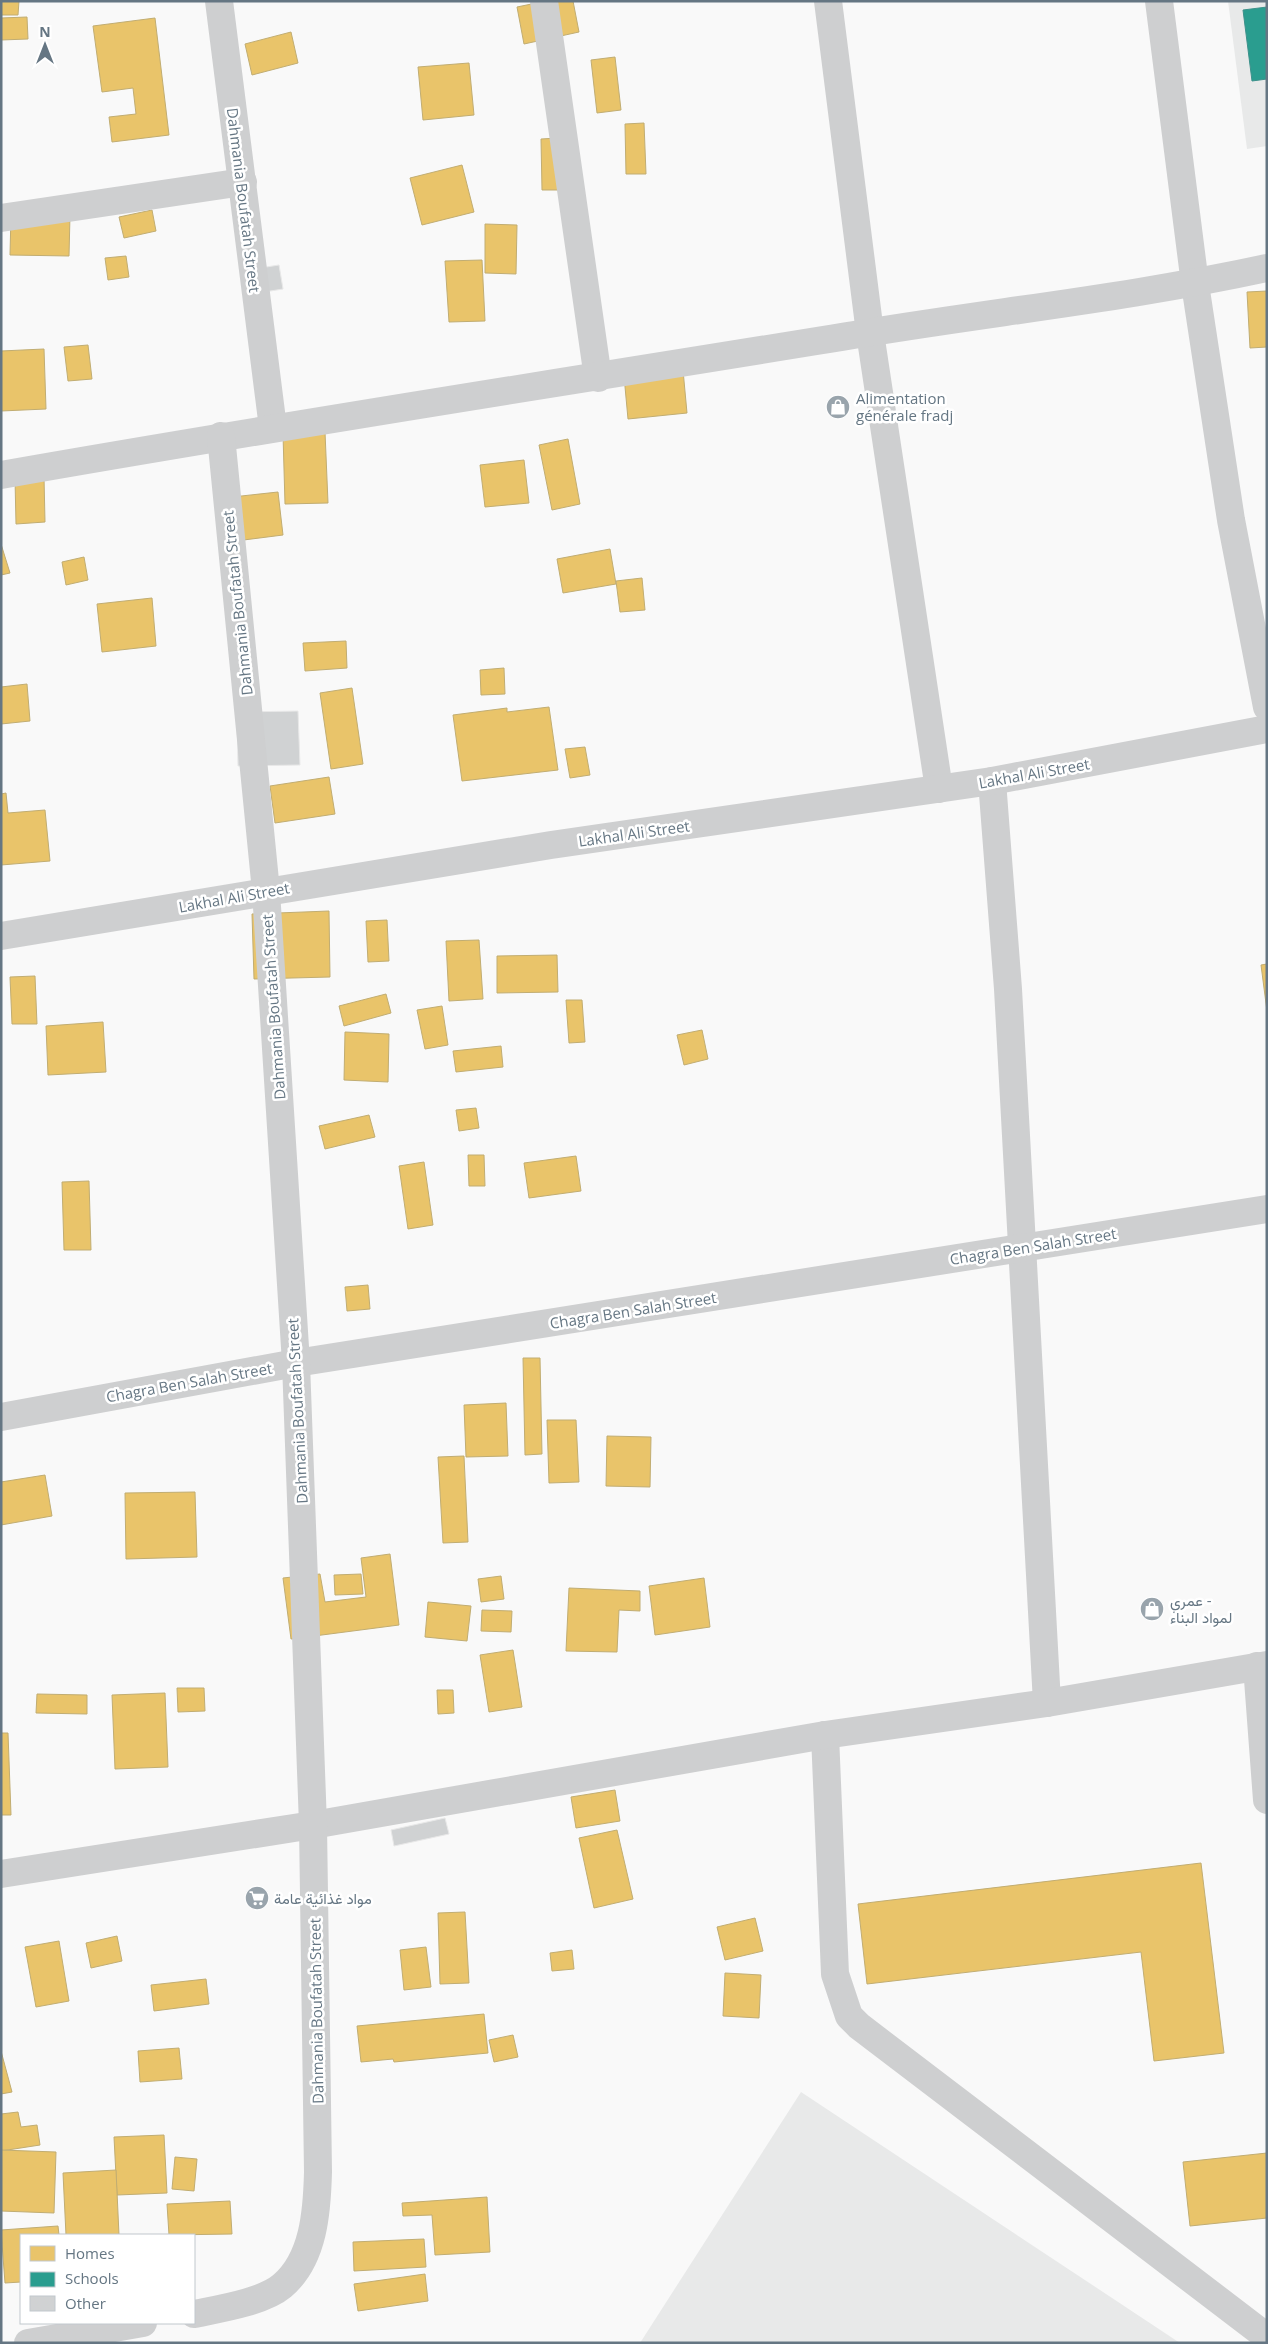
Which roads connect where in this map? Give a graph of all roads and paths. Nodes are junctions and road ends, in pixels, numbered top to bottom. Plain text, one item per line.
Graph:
1 (219, 1) edge
2 (544, 1) edge
3 (828, 1) edge
4 (1159, 1) edge
5 (242, 182) junction
6 (1, 218) edge
7 (1267, 268) edge
8 (1195, 284) junction
9 (870, 332) junction
10 (598, 378) junction
11 (273, 428) junction
12 (221, 436) junction
13 (1, 475) edge
14 (1267, 707) edge
15 (1267, 729) edge
16 (992, 781) junction
17 (939, 789) junction
18 (266, 891) junction
19 (1, 936) edge
20 (1267, 1209) edge
21 (1021, 1248) junction
22 (296, 1363) junction
23 (1, 1416) edge
24 (1262, 1666) edge
25 (1047, 1703) junction
26 (825, 1735) junction
27 (1267, 1800) edge
28 (313, 1825) junction
29 (1, 1874) edge
30 (195, 2314) edge
31 (137, 2324) edge
32 (1267, 2337) edge
33 (28, 2343) edge

1 - 5 street, Dahmania Boufatah Street
2 - 10 street
3 - 9 street
4 - 8 street
5 - 6 street
5 - 11 street, Dahmania Boufatah Street
7 - 8 street
8 - 9 street
8 - 14 street
9 - 10 street
9 - 17 street
10 - 11 street
11 - 12 street
12 - 13 street
12 - 18 street, Dahmania Boufatah Street
15 - 16 street, Lakhal Ali Street
16 - 17 street, Lakhal Ali Street
16 - 21 street
17 - 18 street, Lakhal Ali Street
18 - 19 street, Lakhal Ali Street
18 - 22 street, Dahmania Boufatah Street
20 - 21 street, Chagra Ben Salah Street
21 - 22 street, Chagra Ben Salah Street
21 - 25 street
22 - 23 street, Chagra Ben Salah Street
22 - 28 street, Dahmania Boufatah Street
24 - 25 street
24 - 27 street
25 - 26 street
26 - 28 street
26 - 32 street
28 - 29 street
28 - 30 street, Dahmania Boufatah Street
31 - 33 street

